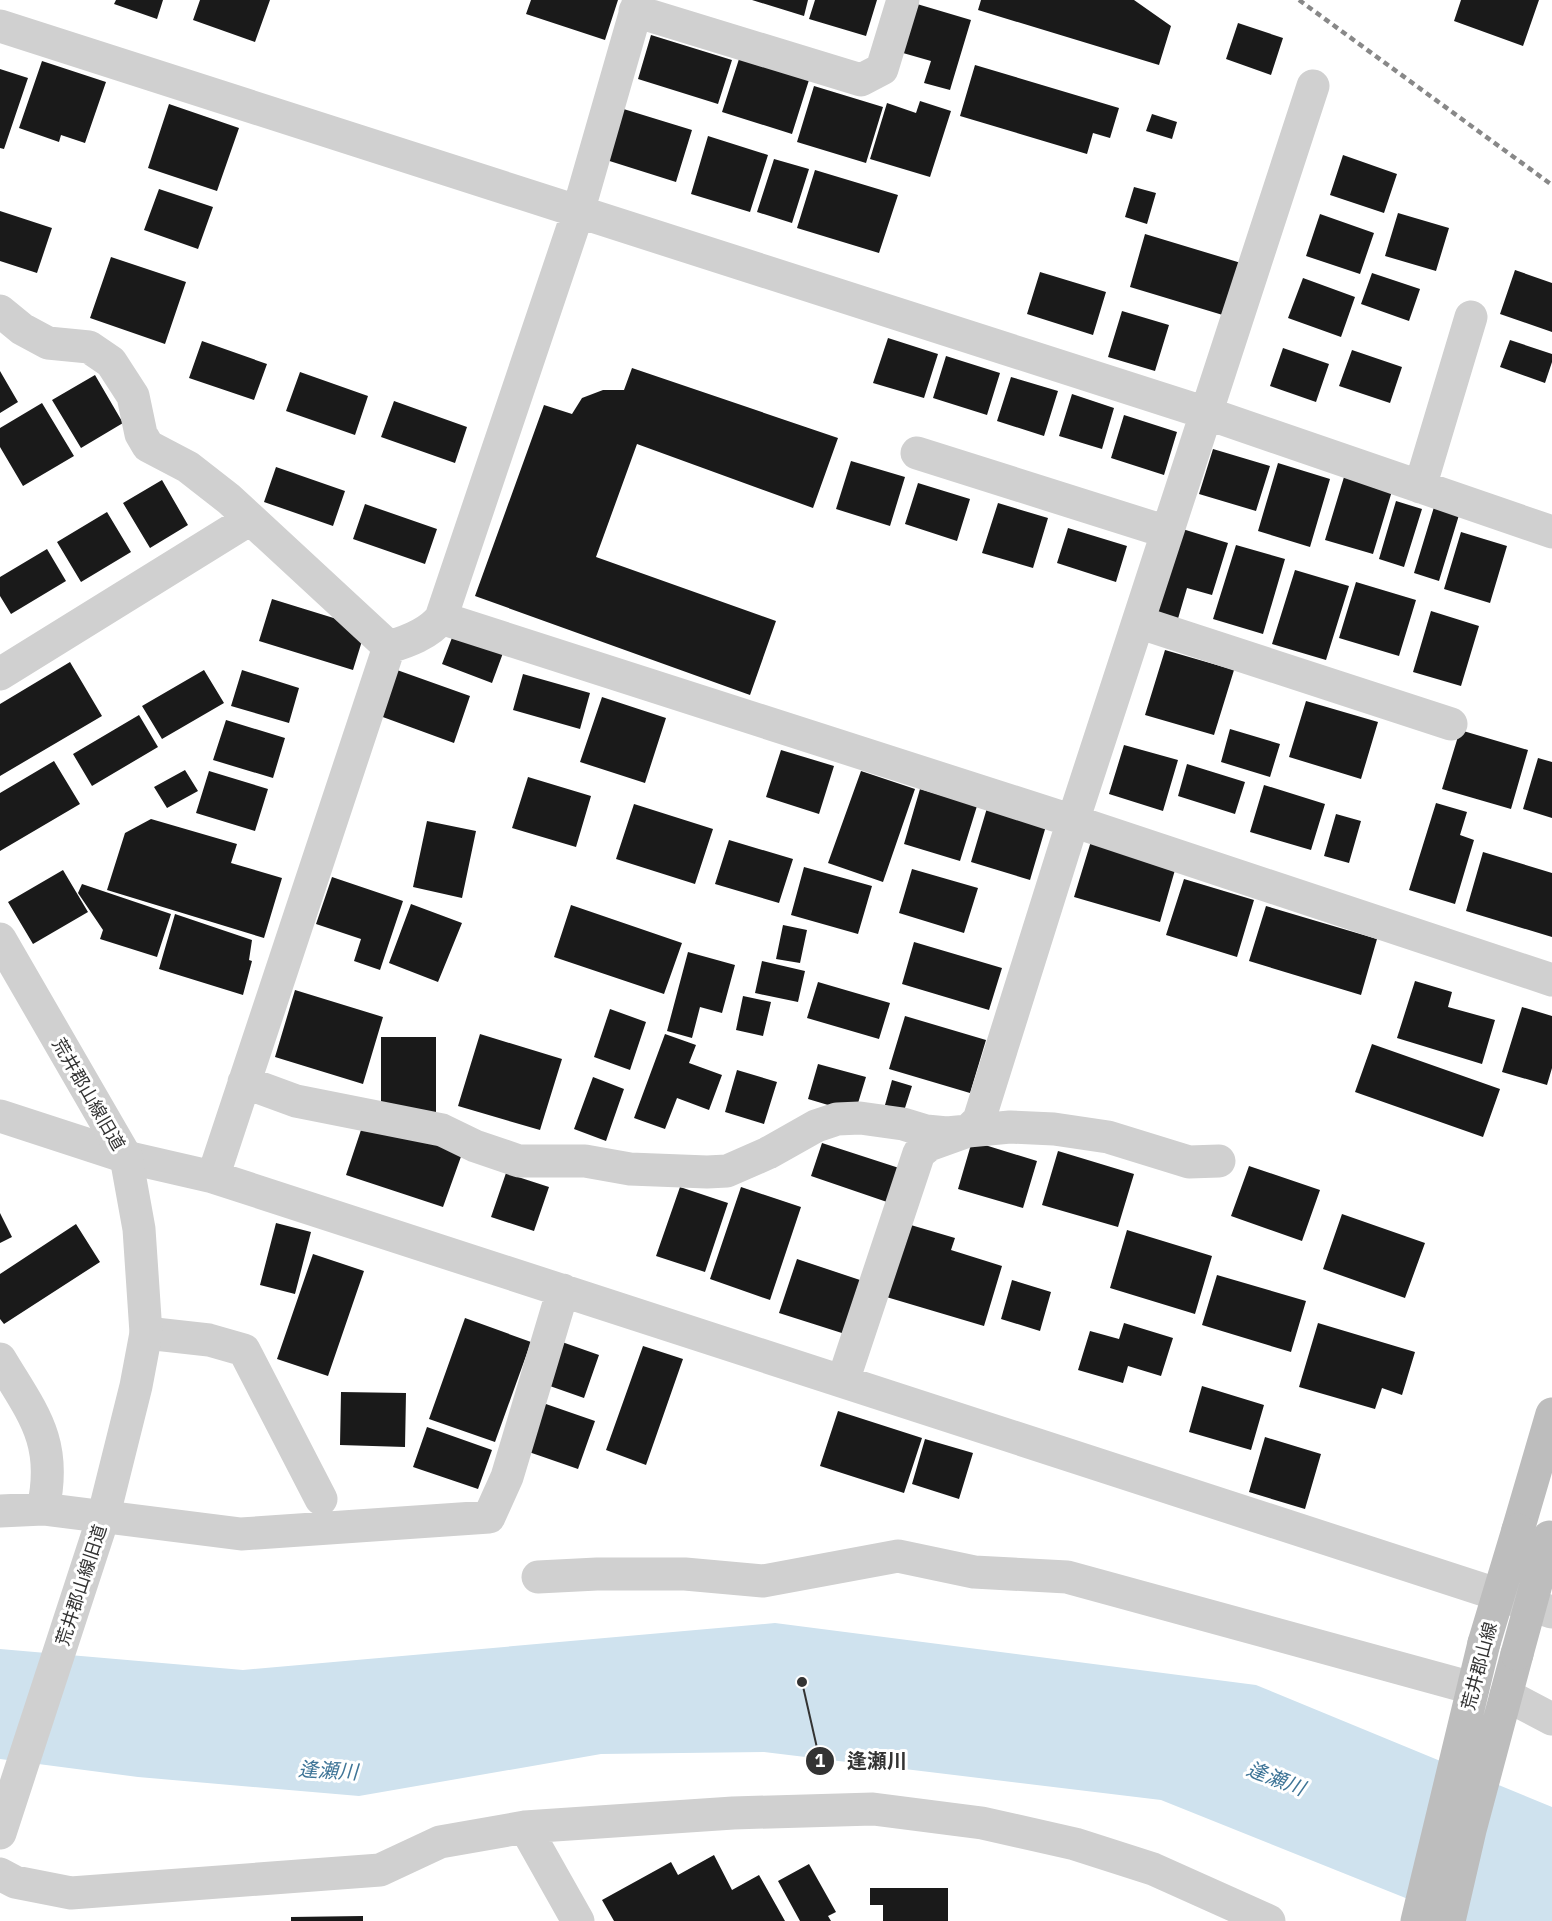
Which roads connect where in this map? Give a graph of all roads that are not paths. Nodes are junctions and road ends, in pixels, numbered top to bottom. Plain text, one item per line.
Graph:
1 (903, 0) edge
2 (637, 6) edge
3 (0, 26) edge
4 (1313, 86) dead end
5 (578, 212) junction
6 (0, 311) edge
7 (1471, 317) dead end
8 (1206, 413) junction
9 (917, 453) dead end
10 (1420, 487) junction
11 (250, 519) junction
12 (1167, 532) junction
13 (1552, 532) edge
14 (441, 618) junction
15 (1137, 622) junction
16 (389, 647) junction
17 (0, 674) edge
18 (1451, 724) dead end
19 (1072, 821) junction
20 (0, 939) edge
21 (1552, 980) edge
22 (244, 1082) junction
23 (0, 1116) edge
24 (968, 1131) junction
25 (126, 1157) junction
26 (1219, 1161) dead end
27 (213, 1177) junction
28 (563, 1290) junction
29 (146, 1333) junction
30 (0, 1359) edge
31 (843, 1381) junction
32 (1552, 1414) edge
33 (321, 1499) dead end
34 (43, 1509) junction
35 (0, 1511) edge
36 (103, 1518) junction
37 (1551, 1533) edge
38 (538, 1577) dead end
39 (1552, 1612) edge
40 (1470, 1698) junction
41 (1502, 1707) junction
42 (1552, 1719) edge
43 (5, 1818) edge
44 (525, 1827) junction
45 (0, 1874) edge
46 (578, 1921) edge
47 (1269, 1921) edge
48 (1417, 1921) edge
49 (1449, 1921) edge

1 - 2 street
2 - 5 street
3 - 5 street
4 - 8 street
5 - 8 street
5 - 14 street
6 - 11 street
7 - 10 street
8 - 10 street
8 - 12 street
9 - 12 street
10 - 13 street
11 - 16 street
11 - 17 street
12 - 15 street
14 - 16 street
14 - 19 street
15 - 18 street
15 - 19 street
16 - 22 street
19 - 21 street
19 - 24 street
20 - 25 street, 荒井郡山線旧道
22 - 24 street
22 - 27 street
23 - 25 street
24 - 26 street
24 - 31 street
25 - 27 street
25 - 29 street, 荒井郡山線旧道
27 - 28 street
28 - 31 street
28 - 36 street
29 - 33 street
29 - 36 street, 荒井郡山線旧道
30 - 34 street
31 - 39 street
32 - 40 main road, 荒井郡山線, bridge
34 - 35 street
34 - 36 street
36 - 43 street, 荒井郡山線旧道
37 - 41 main road, 荒井郡山線, bridge
38 - 40 street
40 - 48 main road, 荒井郡山線
41 - 42 street
41 - 49 main road, 荒井郡山線
44 - 45 street
44 - 46 street
44 - 47 street

